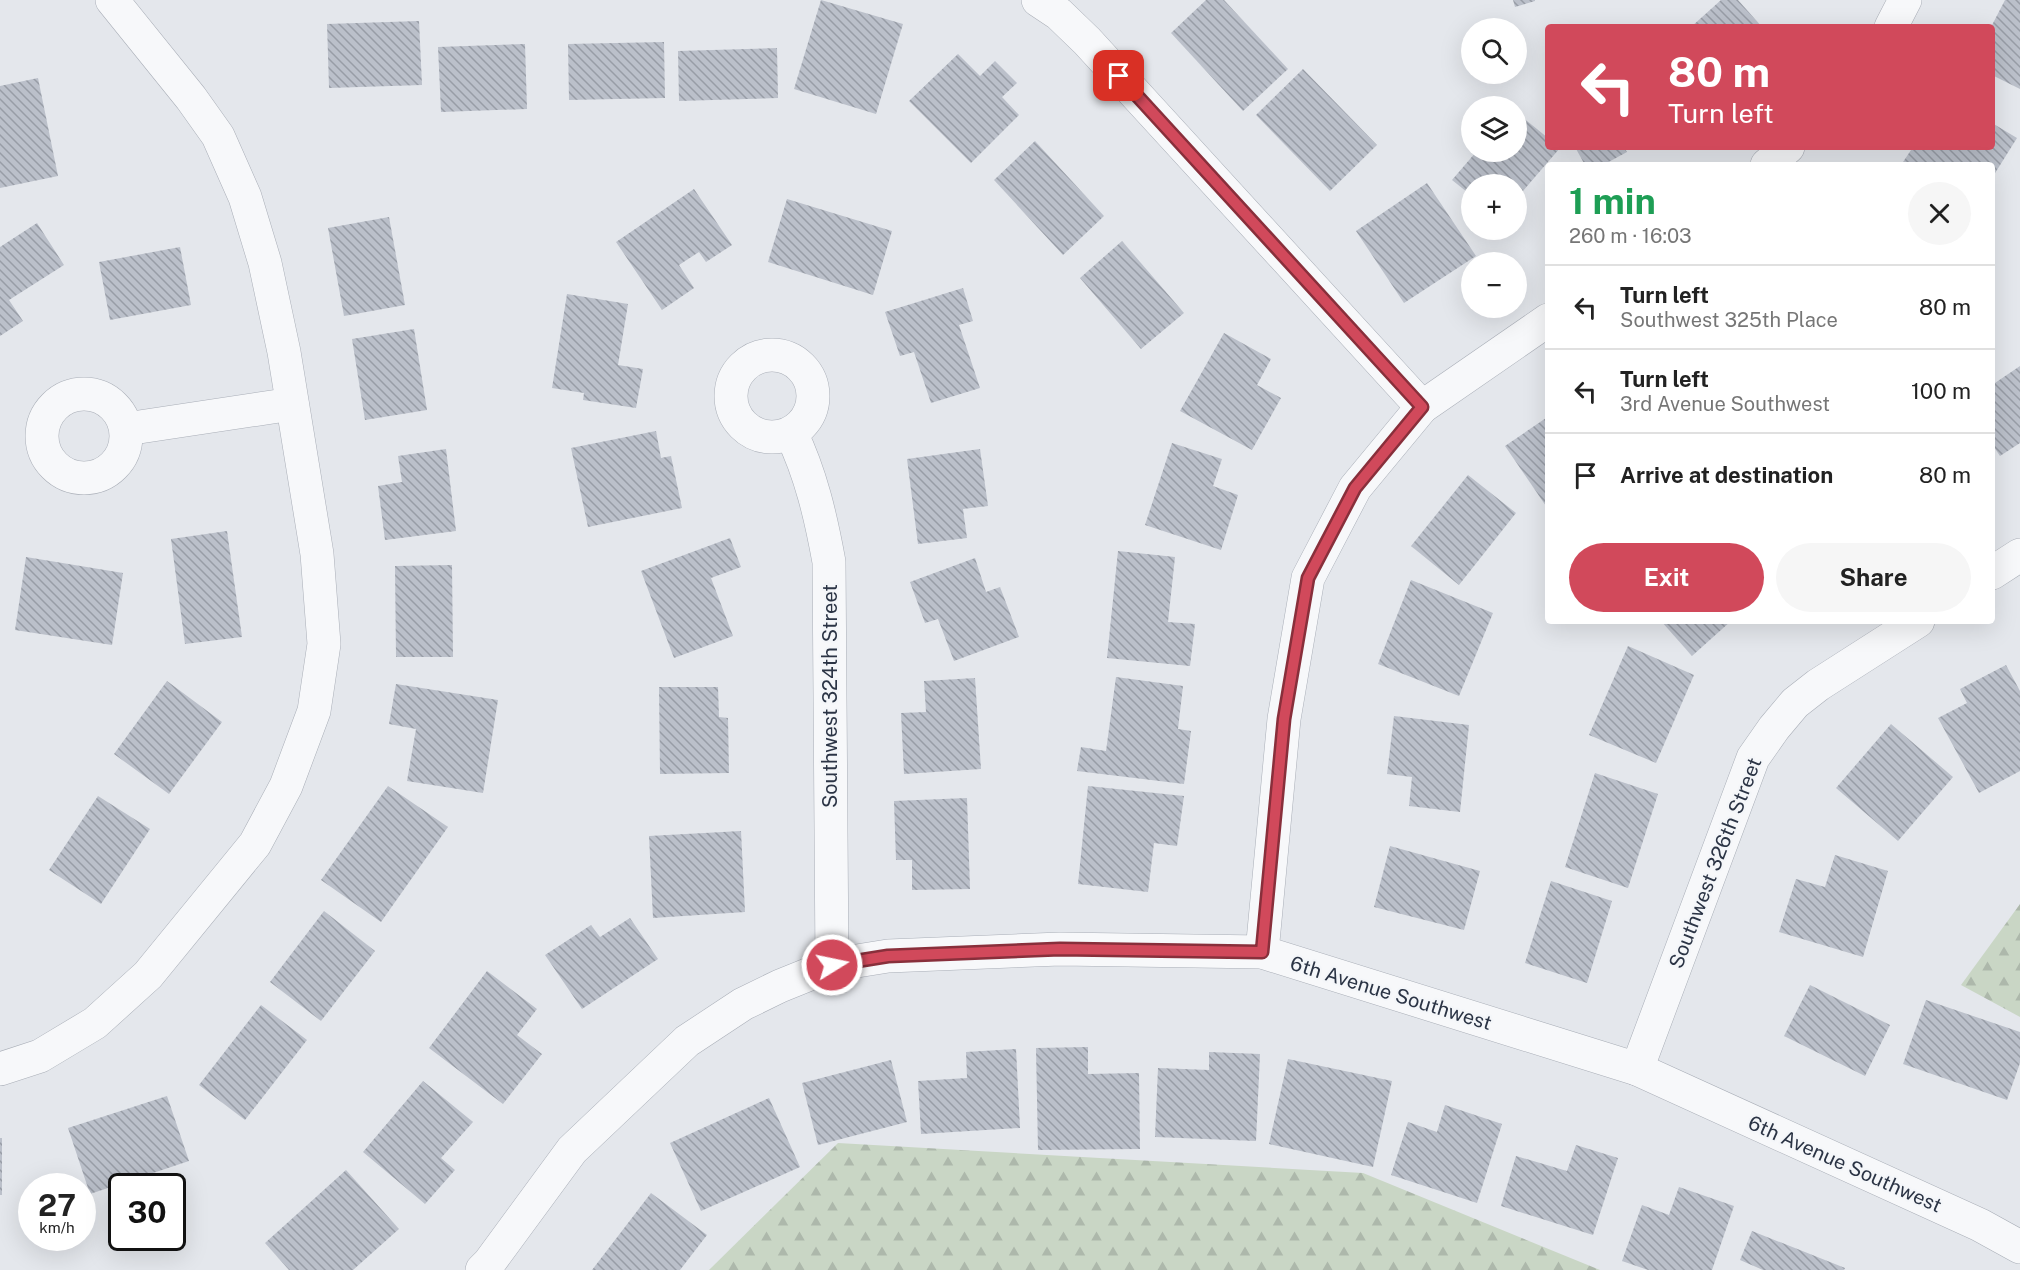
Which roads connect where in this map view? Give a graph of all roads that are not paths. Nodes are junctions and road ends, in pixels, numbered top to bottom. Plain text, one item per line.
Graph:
1 (112, 0) edge
2 (1038, 0) edge
3 (1905, 0) edge
4 (1893, 24) edge
5 (1784, 150) edge
6 (1770, 162) edge
7 (1545, 322) edge
8 (292, 404) junction
9 (1422, 407) junction
10 (126, 429) dead end
11 (791, 433) dead end
12 (2020, 555) edge
13 (1995, 571) edge
14 (1913, 624) edge
15 (1262, 952) junction
16 (832, 965) junction
17 (0, 1069) edge
18 (1637, 1069) junction
19 (2020, 1247) edge
20 (482, 1270) edge

1 - 8 street
2 - 9 street
3 - 4 street
5 - 6 street
7 - 9 street
8 - 10 street
8 - 17 street
9 - 15 street
11 - 16 street, Southwest 324th Street
12 - 13 street
14 - 18 street, Southwest 326th Street
15 - 16 street, 6th Avenue Southwest
15 - 18 street, 6th Avenue Southwest
16 - 20 street, 6th Avenue Southwest
18 - 19 street, 6th Avenue Southwest

